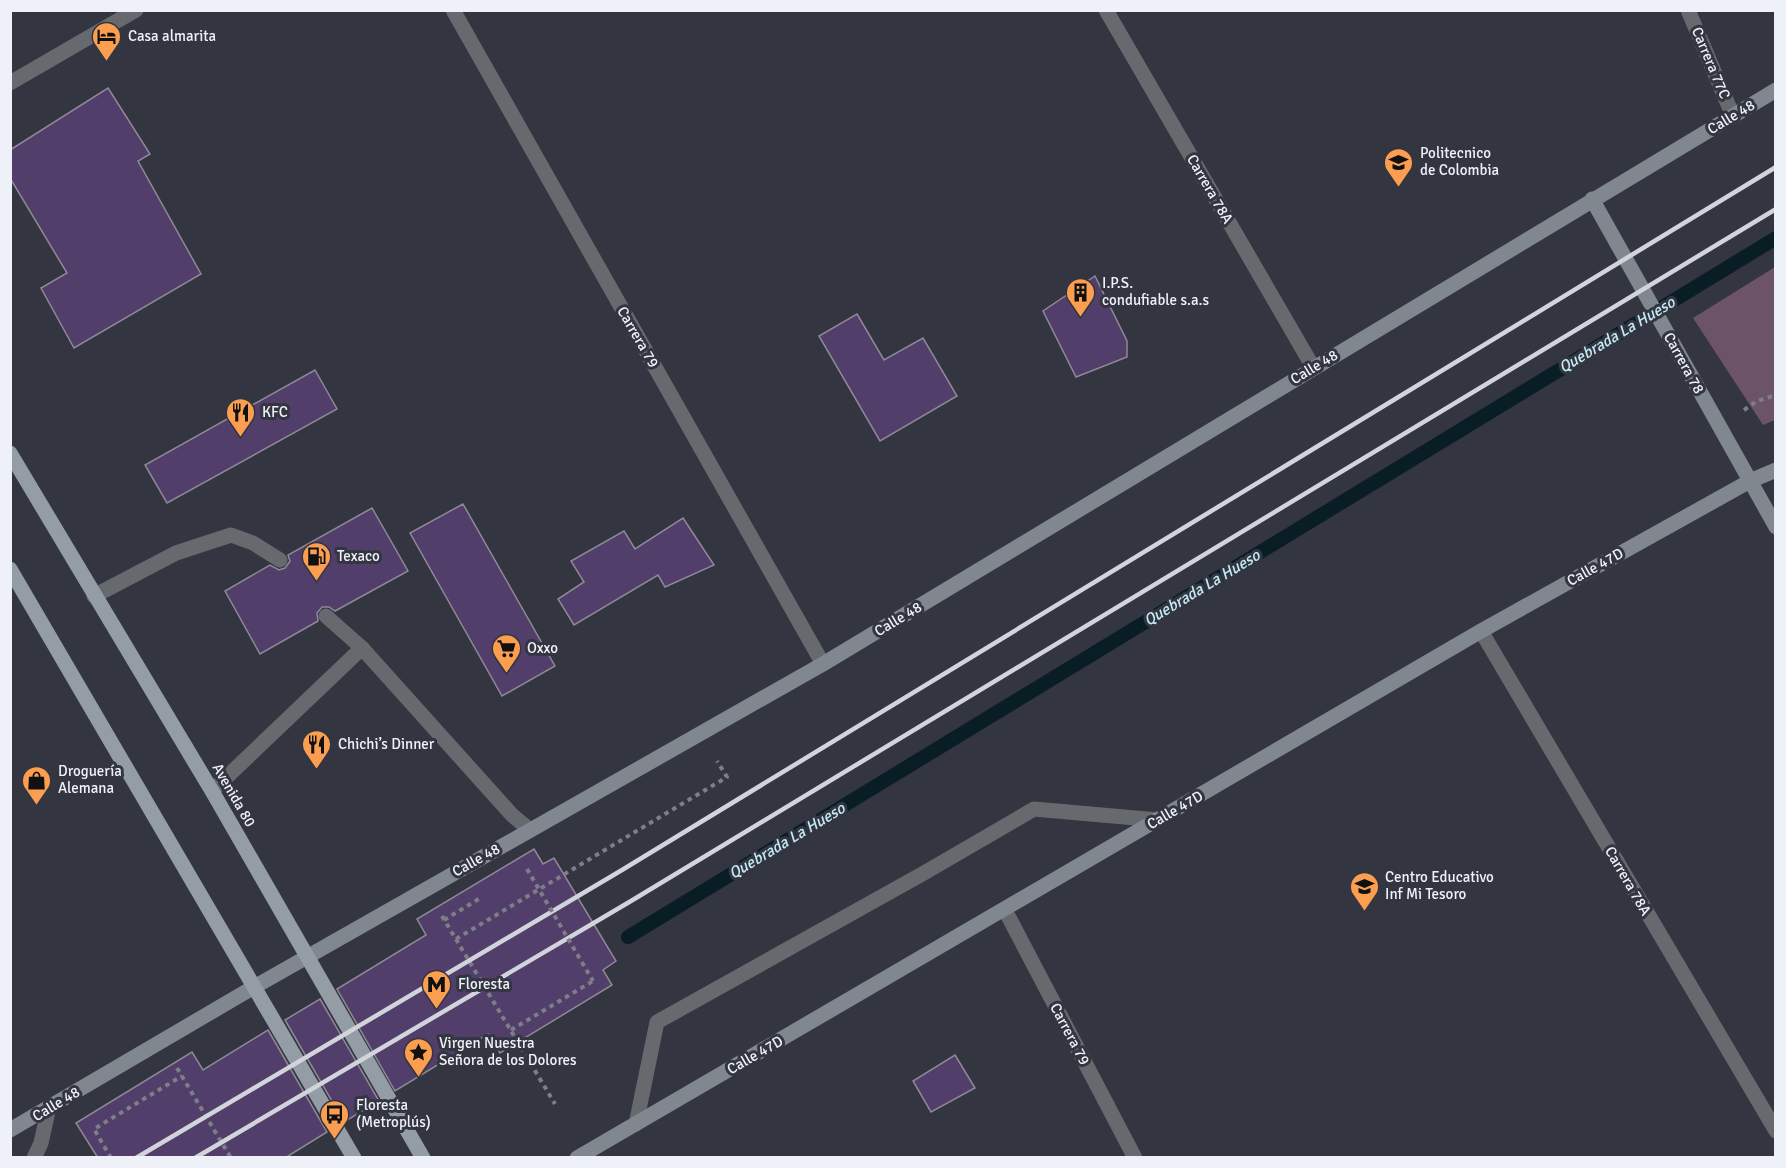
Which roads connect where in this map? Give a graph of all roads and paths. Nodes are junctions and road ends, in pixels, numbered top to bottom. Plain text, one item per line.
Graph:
1 (136, 10) edge
2 (453, 10) edge
3 (1107, 10) edge
4 (1688, 10) edge
5 (10, 83) edge
6 (1776, 90) edge
7 (1733, 116) junction
8 (1592, 199) junction
9 (1313, 368) junction
10 (10, 453) edge
11 (1776, 470) edge
12 (1750, 481) junction
13 (1776, 526) edge
14 (280, 560) dead end
15 (10, 569) edge
16 (94, 596) junction
17 (326, 616) dead end
18 (1481, 631) junction
19 (362, 648) junction
20 (823, 664) junction
21 (727, 777) dead end
22 (212, 791) junction
23 (1158, 820) junction
24 (530, 830) junction
25 (527, 869) dead end
26 (425, 889) junction
27 (1005, 910) junction
28 (456, 939) junction
29 (306, 957) junction
30 (254, 987) junction
31 (511, 1030) junction
32 (161, 1042) junction
33 (182, 1076) junction
34 (555, 1104) dead end
35 (49, 1107) junction
36 (636, 1124) junction
37 (10, 1130) edge
38 (1776, 1131) edge
39 (34, 1158) edge
40 (111, 1158) edge
41 (231, 1158) edge
42 (354, 1158) edge
43 (423, 1158) edge
44 (577, 1158) edge
45 (1135, 1158) edge

1 - 5 street
2 - 20 street, Carrera 79
3 - 9 street, Carrera 78A
4 - 7 street, Carrera 77C
6 - 7 main road, Calle 48
7 - 8 main road, Calle 48
8 - 9 main road, Calle 48
8 - 12 main road, Carrera 78
9 - 20 main road, Calle 48
10 - 16 main road, Avenida 80
11 - 12 main road, Calle 47D
12 - 13 main road, Carrera 78
12 - 18 main road, Calle 47D
14 - 16 street
15 - 30 main road
16 - 22 main road, Avenida 80
17 - 19 street
18 - 23 main road, Calle 47D
18 - 38 street, Carrera 78A
19 - 22 street
19 - 24 street
20 - 24 main road, Calle 48
21 - 28 path
22 - 29 main road, Avenida 80
23 - 27 main road, Calle 47D
23 - 36 street
24 - 26 main road, Calle 48
25 - 31 path, bridge
26 - 28 path
26 - 29 main road, Calle 48
27 - 36 main road, Calle 47D
27 - 45 street, Carrera 79
28 - 31 path
29 - 30 main road, Calle 48
29 - 43 main road, Avenida 80
30 - 32 main road, Calle 48
30 - 42 main road
31 - 34 path
32 - 33 path
32 - 35 main road, Calle 48
33 - 40 path
33 - 41 path
35 - 37 main road, Calle 48
35 - 39 street
36 - 44 main road, Calle 47D

